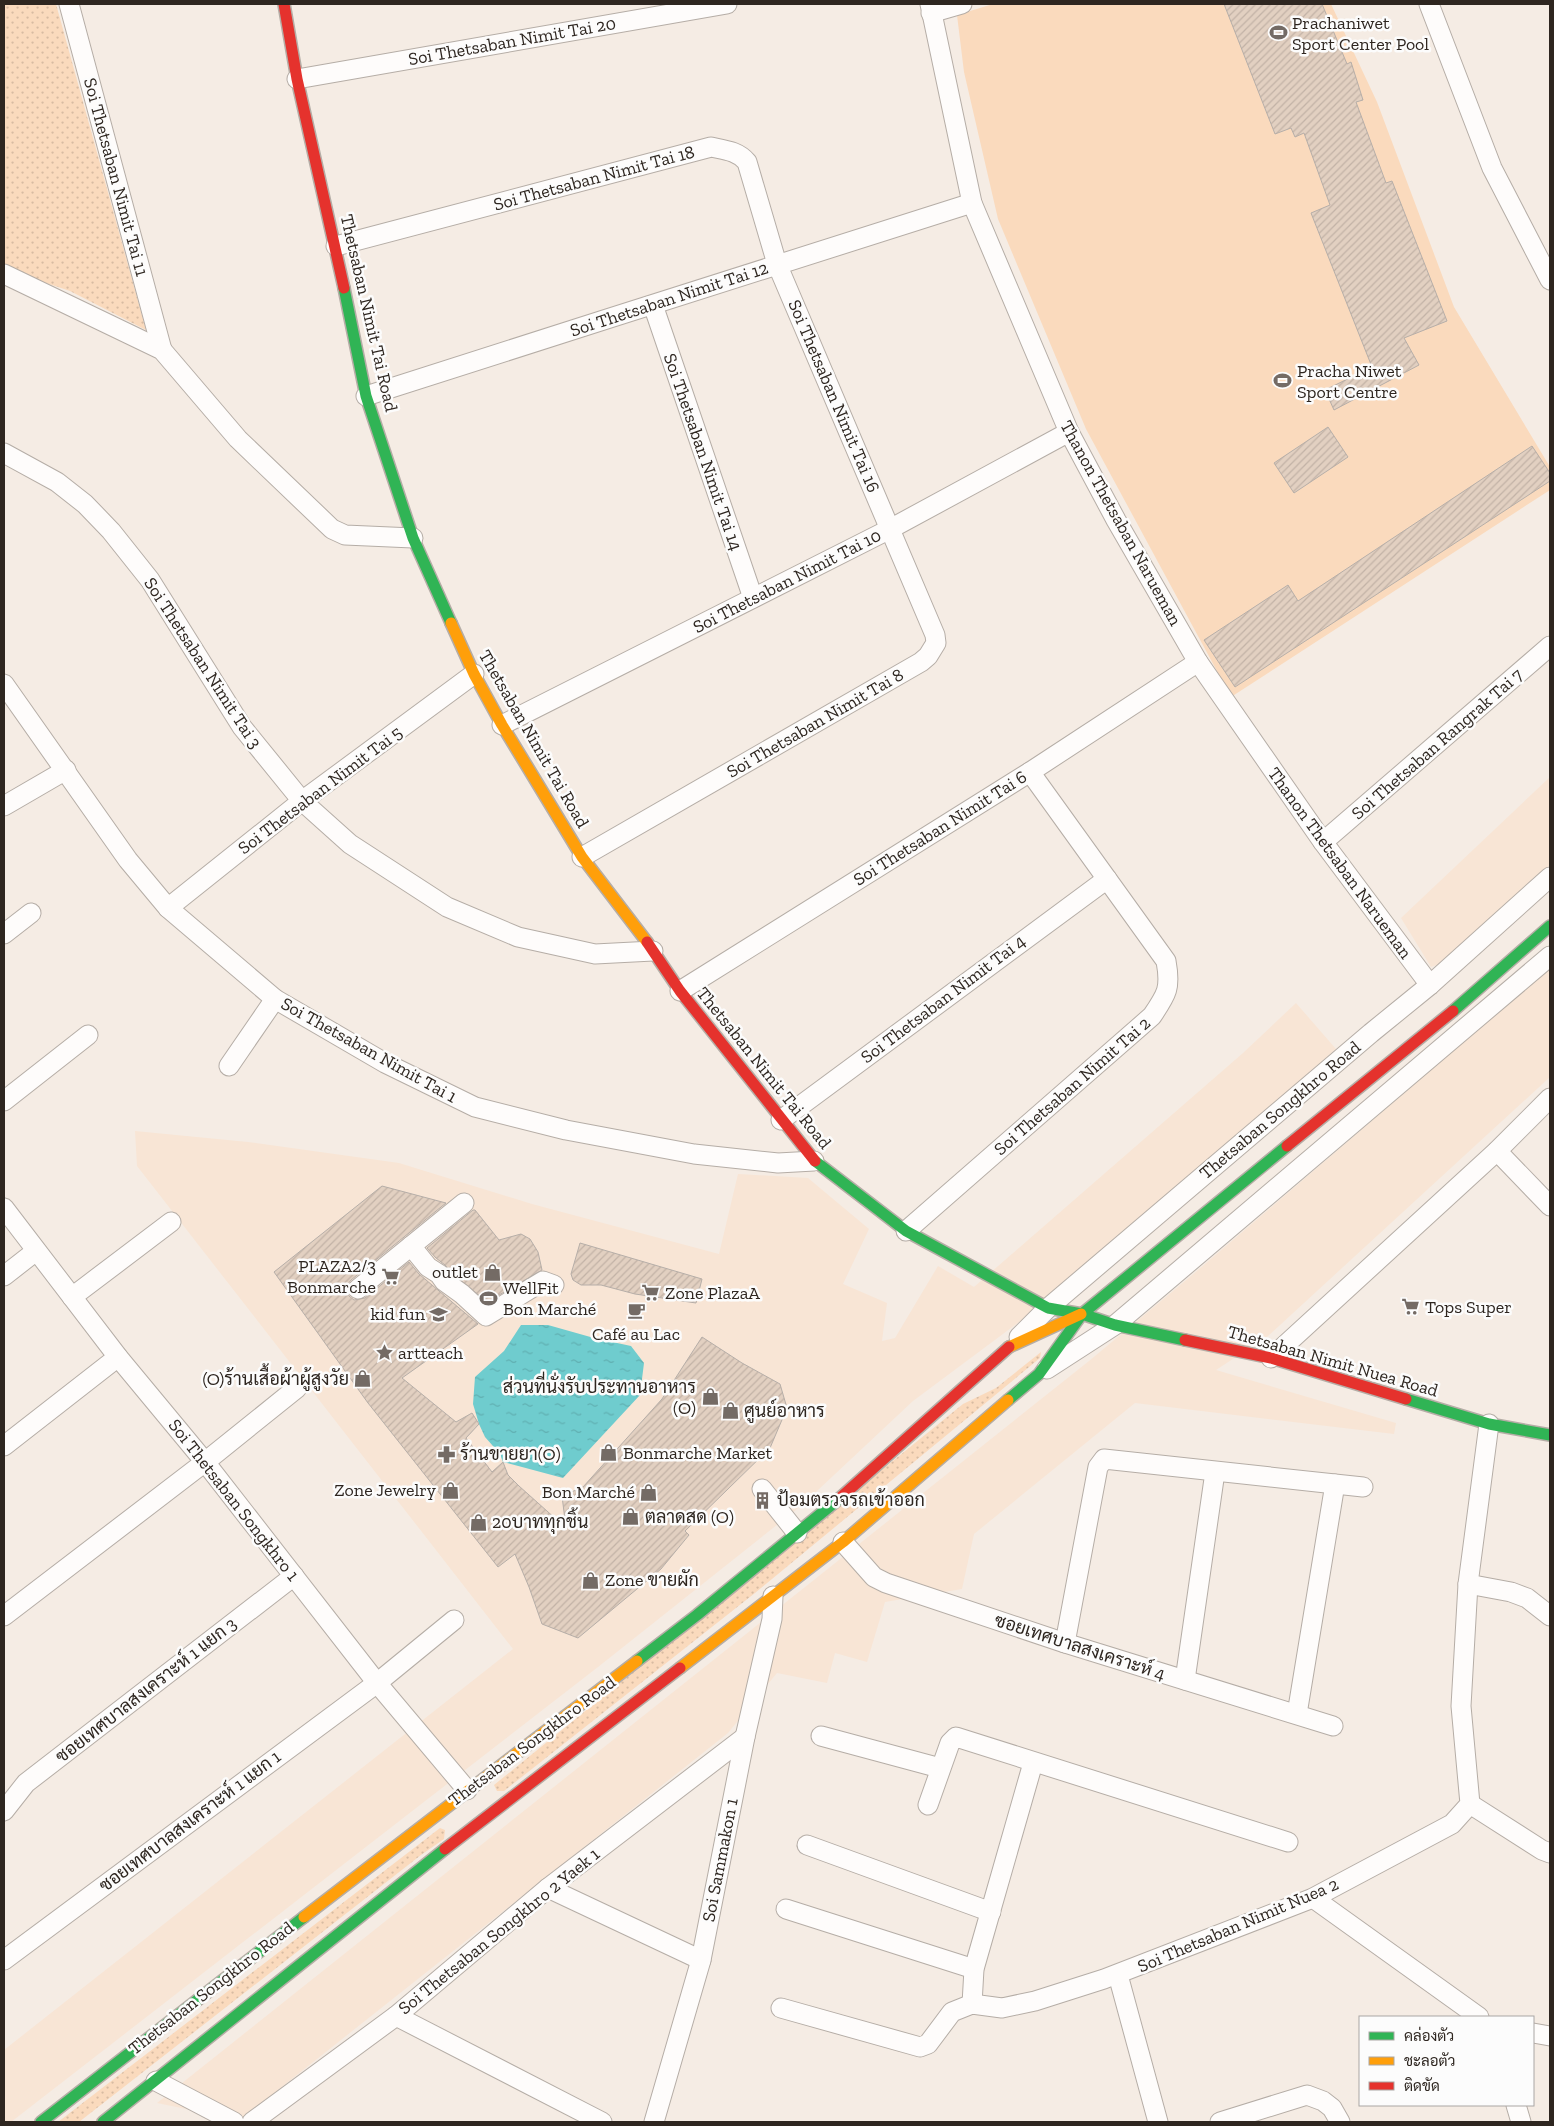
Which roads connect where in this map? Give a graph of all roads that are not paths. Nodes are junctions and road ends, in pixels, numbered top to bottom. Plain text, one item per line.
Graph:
1 (69, 4) edge
2 (284, 4) edge
3 (727, 4) edge
4 (962, 4) edge
5 (1429, 4) edge
6 (930, 8) edge
7 (297, 79) junction
8 (972, 203) junction
9 (336, 246) junction
10 (777, 264) junction
11 (4, 274) edge
12 (1550, 280) edge
13 (653, 305) junction
14 (162, 350) junction
15 (366, 396) junction
16 (1070, 432) junction
17 (4, 453) edge
18 (890, 529) junction
19 (413, 538) junction
20 (753, 598) junction
21 (1550, 646) edge
22 (1198, 662) junction
23 (474, 674) junction
24 (4, 684) edge
25 (502, 726) junction
26 (66, 770) junction
27 (1030, 772) junction
28 (302, 801) junction
29 (4, 806) edge
30 (1323, 842) junction
31 (582, 857) junction
32 (1550, 877) edge
33 (1107, 878) junction
34 (168, 908) junction
35 (31, 913) dead end
36 (1550, 926) edge
37 (4, 934) edge
38 (653, 951) junction
39 (1550, 956) edge
40 (1430, 985) junction
41 (680, 991) junction
42 (275, 999) junction
43 (88, 1035) dead end
44 (229, 1066) dead end
45 (1550, 1098) edge
46 (4, 1101) edge
47 (781, 1120) junction
48 (1496, 1150) junction
49 (814, 1161) junction
50 (464, 1203) dead end
51 (1550, 1206) edge
52 (4, 1208) edge
53 (171, 1222) dead end
54 (906, 1232) junction
55 (411, 1246) junction
56 (36, 1250) junction
57 (4, 1276) edge
58 (554, 1285) dead end
59 (358, 1289) dead end
60 (72, 1297) junction
61 (1048, 1308) junction
62 (1082, 1314) junction
63 (1115, 1325) junction
64 (1011, 1346) junction
65 (118, 1356) junction
66 (1271, 1358) junction
67 (1039, 1374) junction
68 (297, 1388) dead end
69 (1489, 1424) junction
70 (1550, 1435) edge
71 (4, 1446) edge
72 (205, 1462) junction
73 (1215, 1472) junction
74 (1335, 1484) junction
75 (1363, 1486) dead end
76 (762, 1489) dead end
77 (796, 1533) junction
78 (843, 1542) junction
79 (294, 1576) junction
80 (1468, 1584) junction
81 (774, 1596) junction
82 (4, 1616) edge
83 (1550, 1616) edge
84 (454, 1620) dead end
85 (1065, 1643) junction
86 (1185, 1680) junction
87 (377, 1683) junction
88 (1297, 1714) junction
89 (1332, 1726) dead end
90 (821, 1736) dead end
91 (745, 1737) junction
92 (1033, 1763) junction
93 (940, 1768) junction
94 (479, 1804) junction
95 (1470, 1804) junction
96 (928, 1805) dead end
97 (4, 1811) edge
98 (1288, 1842) dead end
99 (807, 1845) dead end
100 (1550, 1853) edge
101 (548, 1888) junction
102 (1313, 1898) junction
103 (786, 1909) dead end
104 (991, 1912) junction
105 (4, 1960) edge
106 (701, 1960) junction
107 (974, 1969) junction
108 (1118, 1975) junction
109 (972, 2004) junction
110 (781, 2008) dead end
111 (396, 2016) junction
112 (1478, 2016) edge
113 (1534, 2033) edge
114 (1550, 2036) edge
115 (156, 2081) junction
116 (1516, 2106) edge
117 (42, 2122) edge
118 (103, 2122) edge
119 (234, 2122) edge
120 (252, 2122) edge
121 (602, 2122) edge
122 (654, 2122) edge
123 (1158, 2122) edge
124 (1220, 2122) edge
125 (1340, 2122) edge
126 (1521, 2122) edge

1 - 14 street, Soi Thetsaban Nimit Tai 11
2 - 7 street, Thetsaban Nimit Tai Road
3 - 7 street, Soi Thetsaban Nimit Tai 20
4 - 6 street
5 - 12 street
6 - 8 street, Thanon Thetsaban Narueman
7 - 9 street, Thetsaban Nimit Tai Road
8 - 10 street, Soi Thetsaban Nimit Tai 12
8 - 16 street, Thanon Thetsaban Narueman
9 - 10 street, Soi Thetsaban Nimit Tai 18
9 - 15 street, Thetsaban Nimit Tai Road
10 - 13 street, Soi Thetsaban Nimit Tai 12
10 - 18 street, Soi Thetsaban Nimit Tai 16
11 - 14 street
13 - 15 street, Soi Thetsaban Nimit Tai 12
13 - 20 street, Soi Thetsaban Nimit Tai 14
14 - 19 street
15 - 19 street, Thetsaban Nimit Tai Road
16 - 18 street, Soi Thetsaban Nimit Tai 10
16 - 22 street, Thanon Thetsaban Narueman
17 - 28 street, Soi Thetsaban Nimit Tai 3
18 - 20 street, Soi Thetsaban Nimit Tai 10
18 - 31 street, Soi Thetsaban Nimit Tai 8
19 - 23 street, Thetsaban Nimit Tai Road
20 - 25 street, Soi Thetsaban Nimit Tai 10
21 - 30 street, Soi Thetsaban Rangrak Tai 7
22 - 27 street, Soi Thetsaban Nimit Tai 6
22 - 30 street, Thanon Thetsaban Narueman
23 - 25 street, Thetsaban Nimit Tai Road
23 - 28 street, Soi Thetsaban Nimit Tai 5
24 - 26 street, Soi Thetsaban Nimit Tai 1
25 - 31 street, Thetsaban Nimit Tai Road
26 - 29 street
26 - 34 street, Soi Thetsaban Nimit Tai 1
27 - 33 street, Soi Thetsaban Nimit Tai 2
27 - 41 street, Soi Thetsaban Nimit Tai 6
28 - 34 street, Soi Thetsaban Nimit Tai 5
28 - 38 street, Soi Thetsaban Nimit Tai 3
30 - 40 street, Thanon Thetsaban Narueman
31 - 38 street, Thetsaban Nimit Tai Road
32 - 40 street, Thetsaban Songkhro Road
33 - 47 street, Soi Thetsaban Nimit Tai 4
33 - 54 street, Soi Thetsaban Nimit Tai 2
34 - 42 street, Soi Thetsaban Nimit Tai 1
35 - 37 street
36 - 62 street, Thetsaban Songkhro Road
38 - 41 street, Thetsaban Nimit Tai Road
39 - 63 street, Thetsaban Songkhro Road
40 - 61 street, Thetsaban Songkhro Road
41 - 47 street, Thetsaban Nimit Tai Road
42 - 44 street
42 - 49 street, Soi Thetsaban Nimit Tai 1
43 - 46 street
45 - 48 street
47 - 49 street, Thetsaban Nimit Tai Road
48 - 51 street
48 - 66 street
49 - 54 street, Thetsaban Nimit Tai Road
50 - 55 street
52 - 56 street, Soi Thetsaban Songkhro 1
53 - 60 street
54 - 61 street, Thetsaban Nimit Tai Road
55 - 58 street
55 - 59 street
56 - 57 street
56 - 60 street, Soi Thetsaban Songkhro 1
60 - 65 street, Soi Thetsaban Songkhro 1
61 - 62 street, Thetsaban Nimit Nuea Road
61 - 64 street, Thetsaban Songkhro Road
62 - 63 street, Thetsaban Nimit Nuea Road
62 - 64 street, Thetsaban Songkhro Road
62 - 67 street, Thetsaban Songkhro Road
63 - 66 street, Thetsaban Nimit Nuea Road
63 - 67 street, Thetsaban Songkhro Road
64 - 77 street, Thetsaban Songkhro Road
65 - 71 street
65 - 72 street, Soi Thetsaban Songkhro 1
66 - 69 street, Thetsaban Nimit Nuea Road
67 - 78 street, Thetsaban Songkhro Road
68 - 72 street
69 - 70 street, Thetsaban Nimit Nuea Road
69 - 80 street
72 - 79 street, Soi Thetsaban Songkhro 1
72 - 82 street
73 - 74 street
73 - 85 street
73 - 86 street
74 - 75 street
74 - 88 street
76 - 77 street
77 - 94 street, Thetsaban Songkhro Road
78 - 81 street, Thetsaban Songkhro Road
78 - 85 street, ซอยเทศบาลสงเคราะห์ 4
79 - 87 street, Soi Thetsaban Songkhro 1
79 - 97 street, ซอยเทศบาลสงเคราะห์ 1 แยก 3
80 - 83 street
80 - 95 street
81 - 91 street, Soi Sammakon 1
81 - 94 street, Thetsaban Songkhro Road
84 - 87 street, ซอยเทศบาลสงเคราะห์ 1 แยก 1
85 - 86 street, ซอยเทศบาลสงเคราะห์ 4
86 - 88 street, ซอยเทศบาลสงเคราะห์ 4
87 - 94 street, Soi Thetsaban Songkhro 1
87 - 105 street, ซอยเทศบาลสงเคราะห์ 1 แยก 1
88 - 89 street, ซอยเทศบาลสงเคราะห์ 4
90 - 93 street
91 - 101 street, Soi Thetsaban Songkhro 2 Yaek 1
91 - 106 street, Soi Sammakon 1
92 - 93 street
92 - 98 street
92 - 104 street
93 - 96 street
94 - 115 street, Thetsaban Songkhro Road
94 - 117 street, Thetsaban Songkhro Road
95 - 100 street
95 - 102 street, Soi Thetsaban Nimit Nuea 2
99 - 104 street
101 - 106 street
101 - 111 street, Soi Thetsaban Songkhro 2 Yaek 1
102 - 108 street, Soi Thetsaban Nimit Nuea 2
102 - 112 street
103 - 107 street
104 - 107 street
106 - 122 street, Soi Sammakon 1
107 - 109 street
108 - 109 street, Soi Thetsaban Nimit Nuea 2
108 - 123 street
109 - 110 street
111 - 120 street, Soi Thetsaban Songkhro 2 Yaek 1
111 - 121 street
113 - 114 street
115 - 118 street, Thetsaban Songkhro Road
115 - 119 street
116 - 126 street
124 - 125 street

